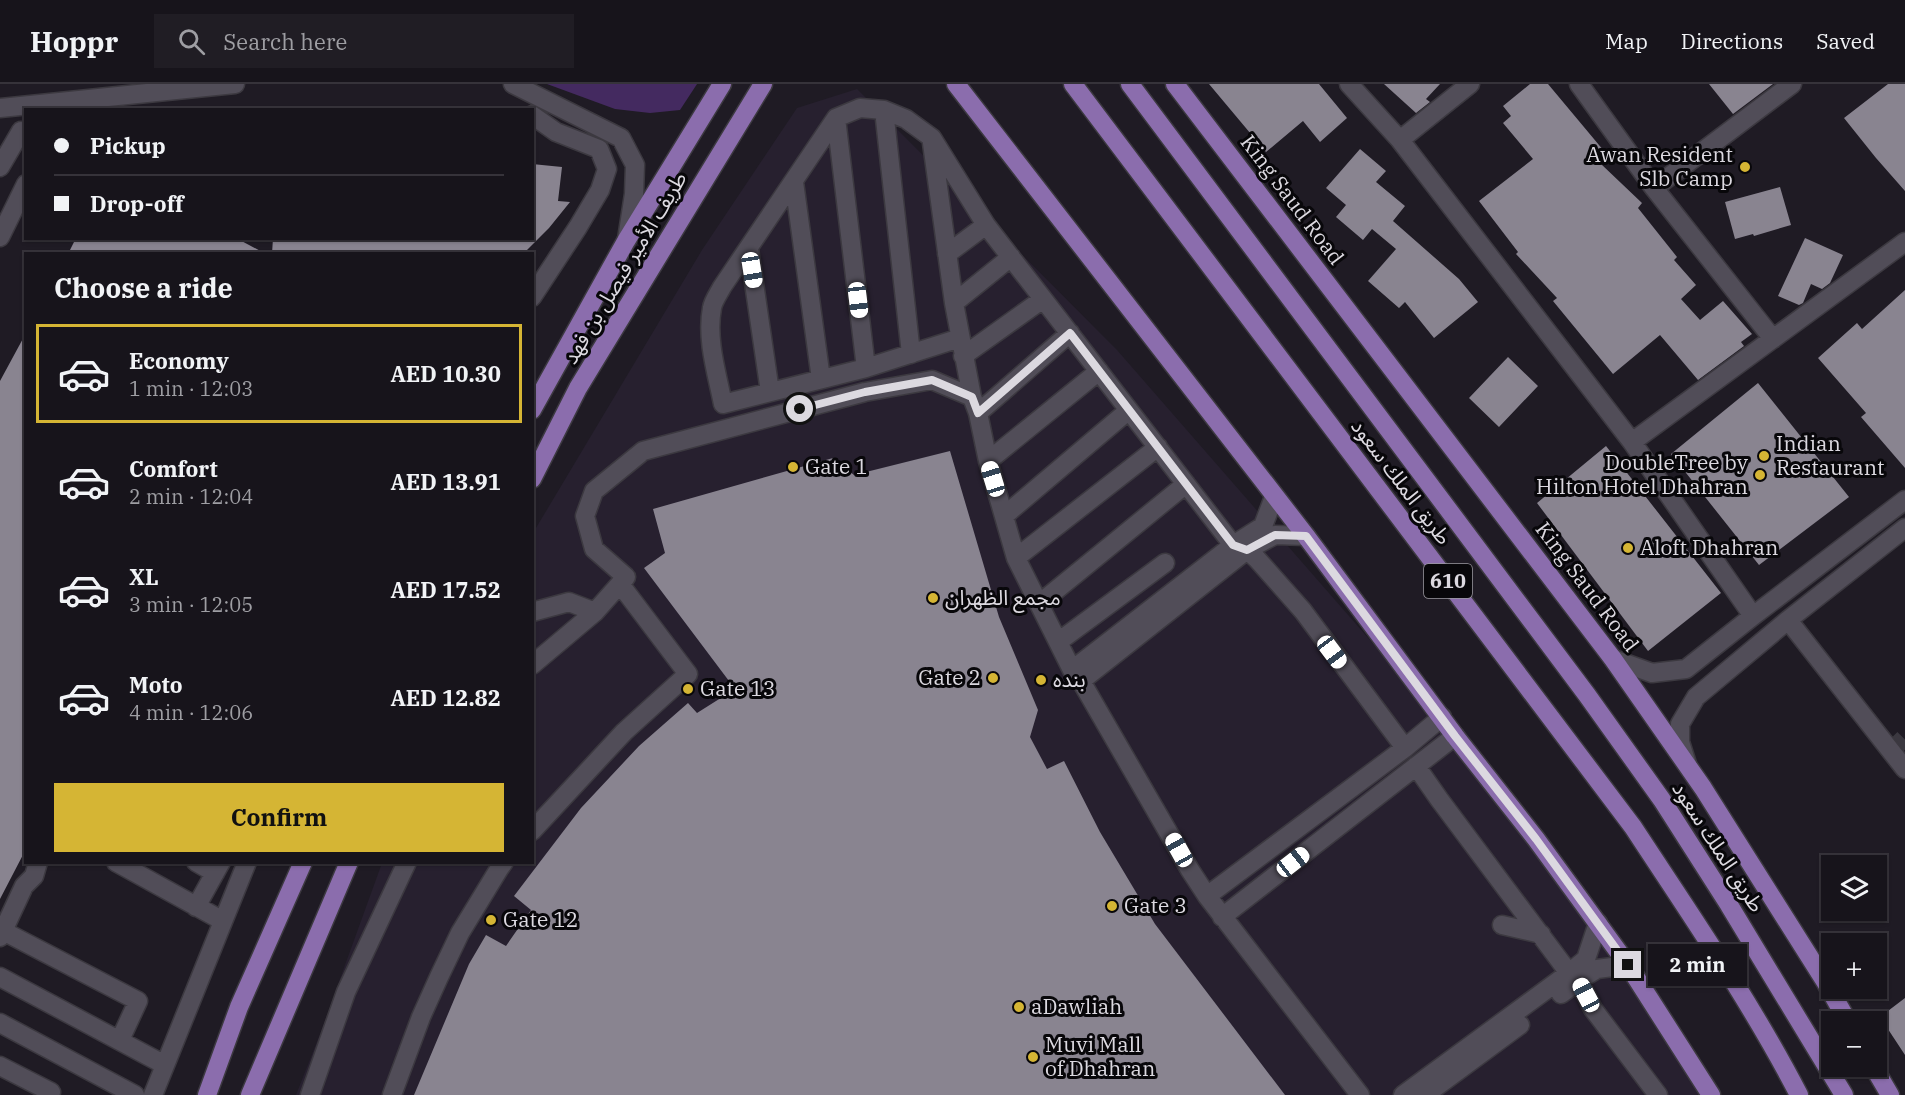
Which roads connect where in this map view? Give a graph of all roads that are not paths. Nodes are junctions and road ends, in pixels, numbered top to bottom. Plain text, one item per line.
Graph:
1 (513, 84) edge
2 (722, 84) edge
3 (763, 84) edge
4 (773, 84) edge
5 (956, 84) edge
6 (1073, 84) edge
7 (1130, 84) edge
8 (1175, 84) edge
9 (1349, 84) edge
10 (1470, 84) edge
11 (1579, 84) edge
12 (223, 85) edge
13 (1789, 85) edge
14 (50, 106) edge
15 (0, 108) edge
16 (524, 108) edge
17 (884, 110) junction
18 (534, 116) edge
19 (836, 118) junction
20 (21, 131) dead end
21 (932, 138) junction
22 (729, 140) junction
23 (1400, 140) junction
24 (0, 166) edge
25 (794, 182) junction
26 (24, 188) edge
27 (1654, 188) junction
28 (986, 225) junction
29 (0, 237) edge
30 (626, 241) junction
31 (1905, 242) edge
32 (748, 249) junction
33 (947, 254) junction
34 (1011, 257) junction
35 (538, 280) edge
36 (1043, 299) junction
37 (954, 303) junction
38 (1070, 333) junction
39 (1773, 339) junction
40 (962, 347) junction
41 (911, 354) junction
42 (866, 368) junction
43 (1099, 371) junction
44 (821, 379) junction
45 (770, 392) junction
46 (723, 404) junction
47 (975, 405) junction
48 (534, 406) edge
49 (1129, 410) junction
50 (734, 426) junction
51 (1632, 442) junction
52 (1158, 447) junction
53 (987, 461) junction
54 (534, 475) edge
55 (1186, 484) junction
56 (1274, 497) junction
57 (1905, 500) edge
58 (1004, 516) junction
59 (1905, 528) edge
60 (1306, 536) junction
61 (1240, 548) junction
62 (1016, 558) junction
63 (1165, 563) dead end
64 (620, 584) junction
65 (1039, 604) junction
66 (534, 611) edge
67 (595, 612) junction
68 (1753, 616) junction
69 (1788, 620) junction
70 (1058, 642) junction
71 (1613, 659) junction
72 (534, 663) edge
73 (1076, 675) junction
74 (1442, 717) junction
75 (1455, 736) junction
76 (1405, 748) junction
77 (1687, 765) junction
78 (1416, 766) junction
79 (1905, 770) edge
80 (534, 829) edge
81 (37, 864) edge
82 (120, 864) edge
83 (203, 864) edge
84 (246, 864) edge
85 (302, 864) edge
86 (348, 864) edge
87 (406, 864) edge
88 (502, 864) edge
89 (218, 868) edge
90 (1207, 896) junction
91 (196, 907) junction
92 (1222, 917) junction
93 (223, 921) junction
94 (1598, 923) junction
95 (1502, 925) dead end
96 (2, 934) edge
97 (1540, 934) junction
98 (1628, 965) junction
99 (0, 976) edge
100 (1574, 977) junction
101 (1842, 1011) edge
102 (0, 1023) edge
103 (120, 1040) junction
104 (165, 1065) junction
105 (0, 1066) edge
106 (1879, 1077) edge
107 (52, 1094) edge
108 (135, 1095) edge
109 (153, 1095) edge
110 (207, 1095) edge
111 (250, 1095) edge
112 (310, 1095) edge
113 (392, 1095) edge
114 (1360, 1095) edge
115 (1403, 1095) edge
116 (1425, 1095) edge
117 (1658, 1095) edge
118 (1711, 1095) edge
119 (1799, 1095) edge
120 (1844, 1095) edge
121 (1890, 1095) edge

1 - 16 street
1 - 30 street
2 - 30 main road, طريف الأمير فيصل بن فهد
3 - 22 main road, طريف الأمير فيصل بن فهد
4 - 22 main road
5 - 56 main road
6 - 119 main road, طريق الملك سعود / 610
7 - 120 main road, طريق الملك سعود / 610
8 - 71 main road, King Saud Road
9 - 23 street
10 - 23 street
11 - 27 street
12 - 14 street
13 - 27 street
14 - 15 street
17 - 19 street
17 - 21 street
17 - 41 street
18 - 35 street
19 - 25 street
19 - 42 street
20 - 24 street
21 - 28 street
21 - 33 street
22 - 54 main road, طريف الأمير فيصل بن فهد
23 - 51 street
25 - 32 street
25 - 44 street
26 - 29 street
27 - 39 street
28 - 33 street
28 - 34 street
30 - 48 main road, طريف الأمير فيصل بن فهد
31 - 39 street
32 - 45 street
32 - 46 street
33 - 37 street
34 - 36 street
34 - 37 street
36 - 38 street
36 - 40 street
37 - 40 street
38 - 43 street
38 - 47 street
39 - 51 street
40 - 41 street
40 - 47 street
41 - 42 street
42 - 44 street
43 - 49 street
43 - 53 street
44 - 45 street
45 - 46 street
46 - 50 street
47 - 50 street
47 - 53 street
49 - 52 street
49 - 58 street
50 - 64 street
51 - 68 street
52 - 55 street
52 - 62 street
53 - 58 street
55 - 61 street
55 - 65 street
56 - 60 main road
56 - 61 street
57 - 68 street
58 - 62 street
59 - 69 street
60 - 61 street
60 - 74 main road
61 - 73 street
61 - 76 street
62 - 65 street
63 - 70 street
64 - 67 street
64 - 80 street
65 - 70 street
66 - 67 street
67 - 72 street
68 - 71 street
69 - 77 street
69 - 79 street
70 - 73 street
71 - 77 main road, King Saud Road
73 - 90 street
74 - 75 main road
74 - 76 street
75 - 78 street
75 - 94 main road
76 - 90 street
77 - 101 main road, King Saud Road
78 - 92 street
78 - 97 street
81 - 96 street
82 - 91 street
83 - 89 street
84 - 93 street
85 - 110 main road
86 - 111 main road
87 - 112 street
88 - 113 street
89 - 91 street
90 - 92 street
91 - 93 street
92 - 114 street
93 - 104 street
94 - 98 main road
94 - 100 street
95 - 97 street
96 - 103 street
97 - 100 street
98 - 100 street
98 - 118 main road
99 - 103 street
100 - 115 street
100 - 116 street
100 - 117 street
102 - 108 street
103 - 104 street
104 - 109 street
105 - 107 street
106 - 121 main road

